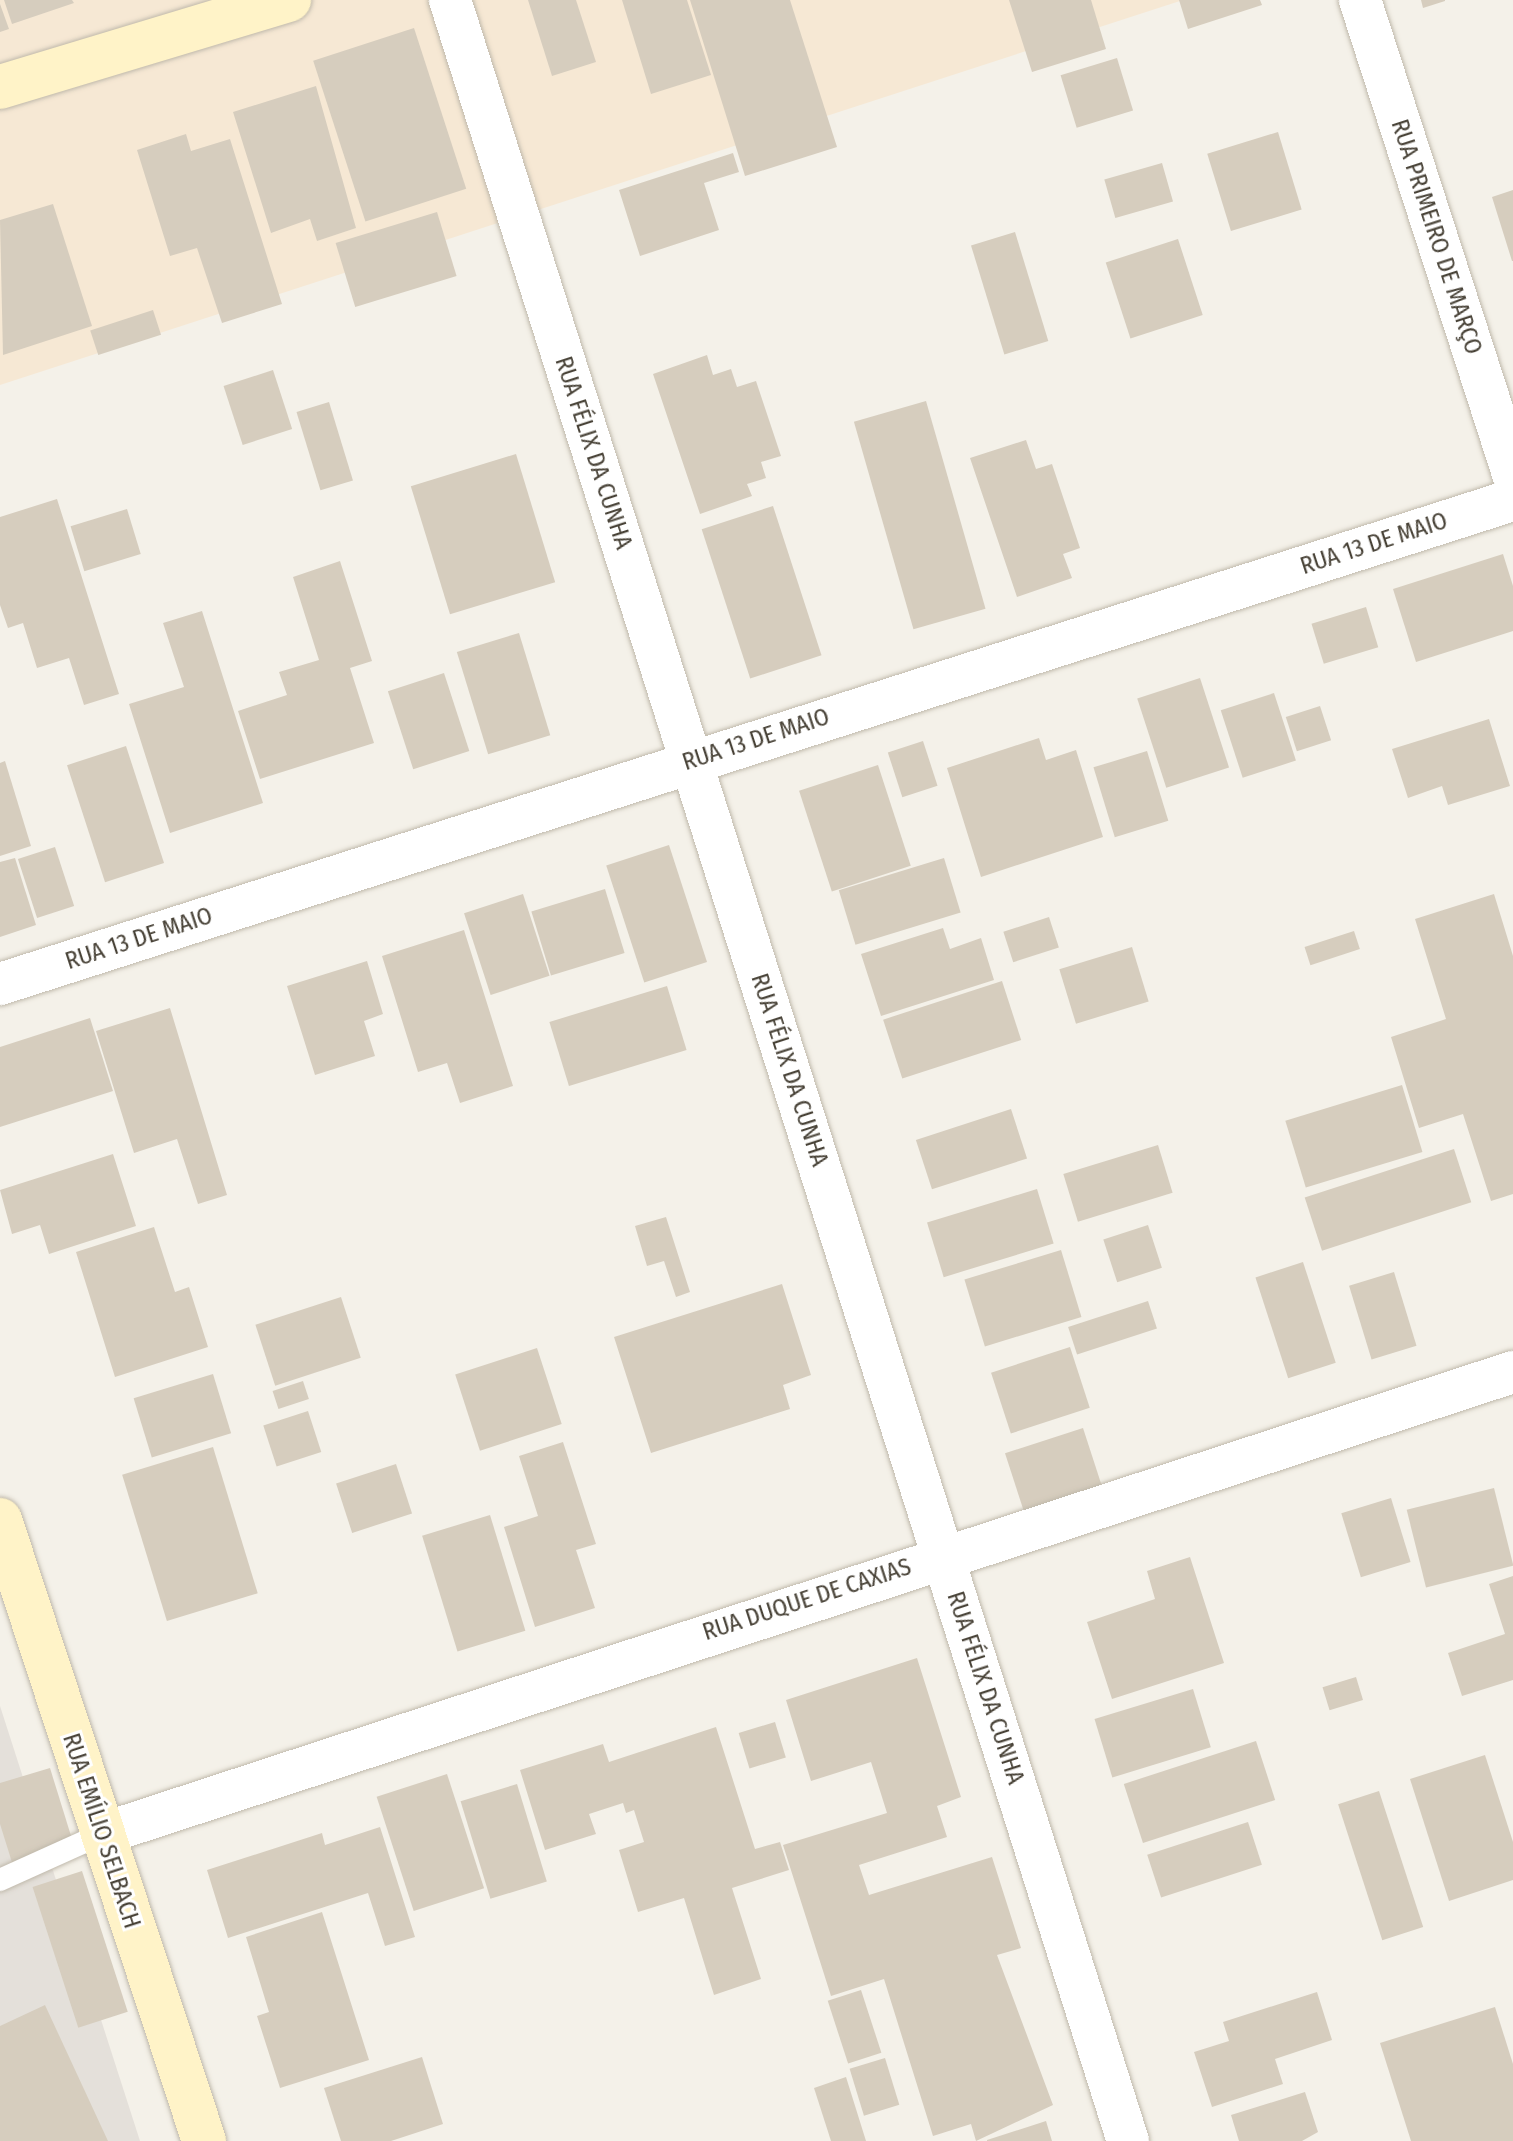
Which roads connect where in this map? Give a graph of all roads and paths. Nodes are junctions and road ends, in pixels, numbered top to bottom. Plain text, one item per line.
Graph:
1 (289, 0) edge
2 (450, 0) edge
3 (1360, 0) edge
4 (0, 87) edge
5 (1513, 475) edge
6 (1513, 500) edge
7 (691, 760) junction
8 (0, 984) edge
9 (1513, 1372) edge
10 (0, 1520) edge
11 (943, 1555) junction
12 (102, 1834) junction
13 (0, 1880) edge
14 (204, 2141) edge
15 (1128, 2141) edge

1 - 4 main road
2 - 7 street, RUA FÉLIX DA CUNHA
3 - 5 street, RUA PRIMEIRO DE MARÇO
6 - 7 street, RUA 13 DE MAIO
7 - 8 street, RUA 13 DE MAIO
7 - 11 street, RUA FÉLIX DA CUNHA
9 - 11 street, RUA DUQUE DE CAXIAS
10 - 12 main road, RUA EMÍLIO SELBACH
11 - 12 street, RUA DUQUE DE CAXIAS
11 - 15 street, RUA FÉLIX DA CUNHA
12 - 13 lane
12 - 14 main road, RUA EMÍLIO SELBACH

